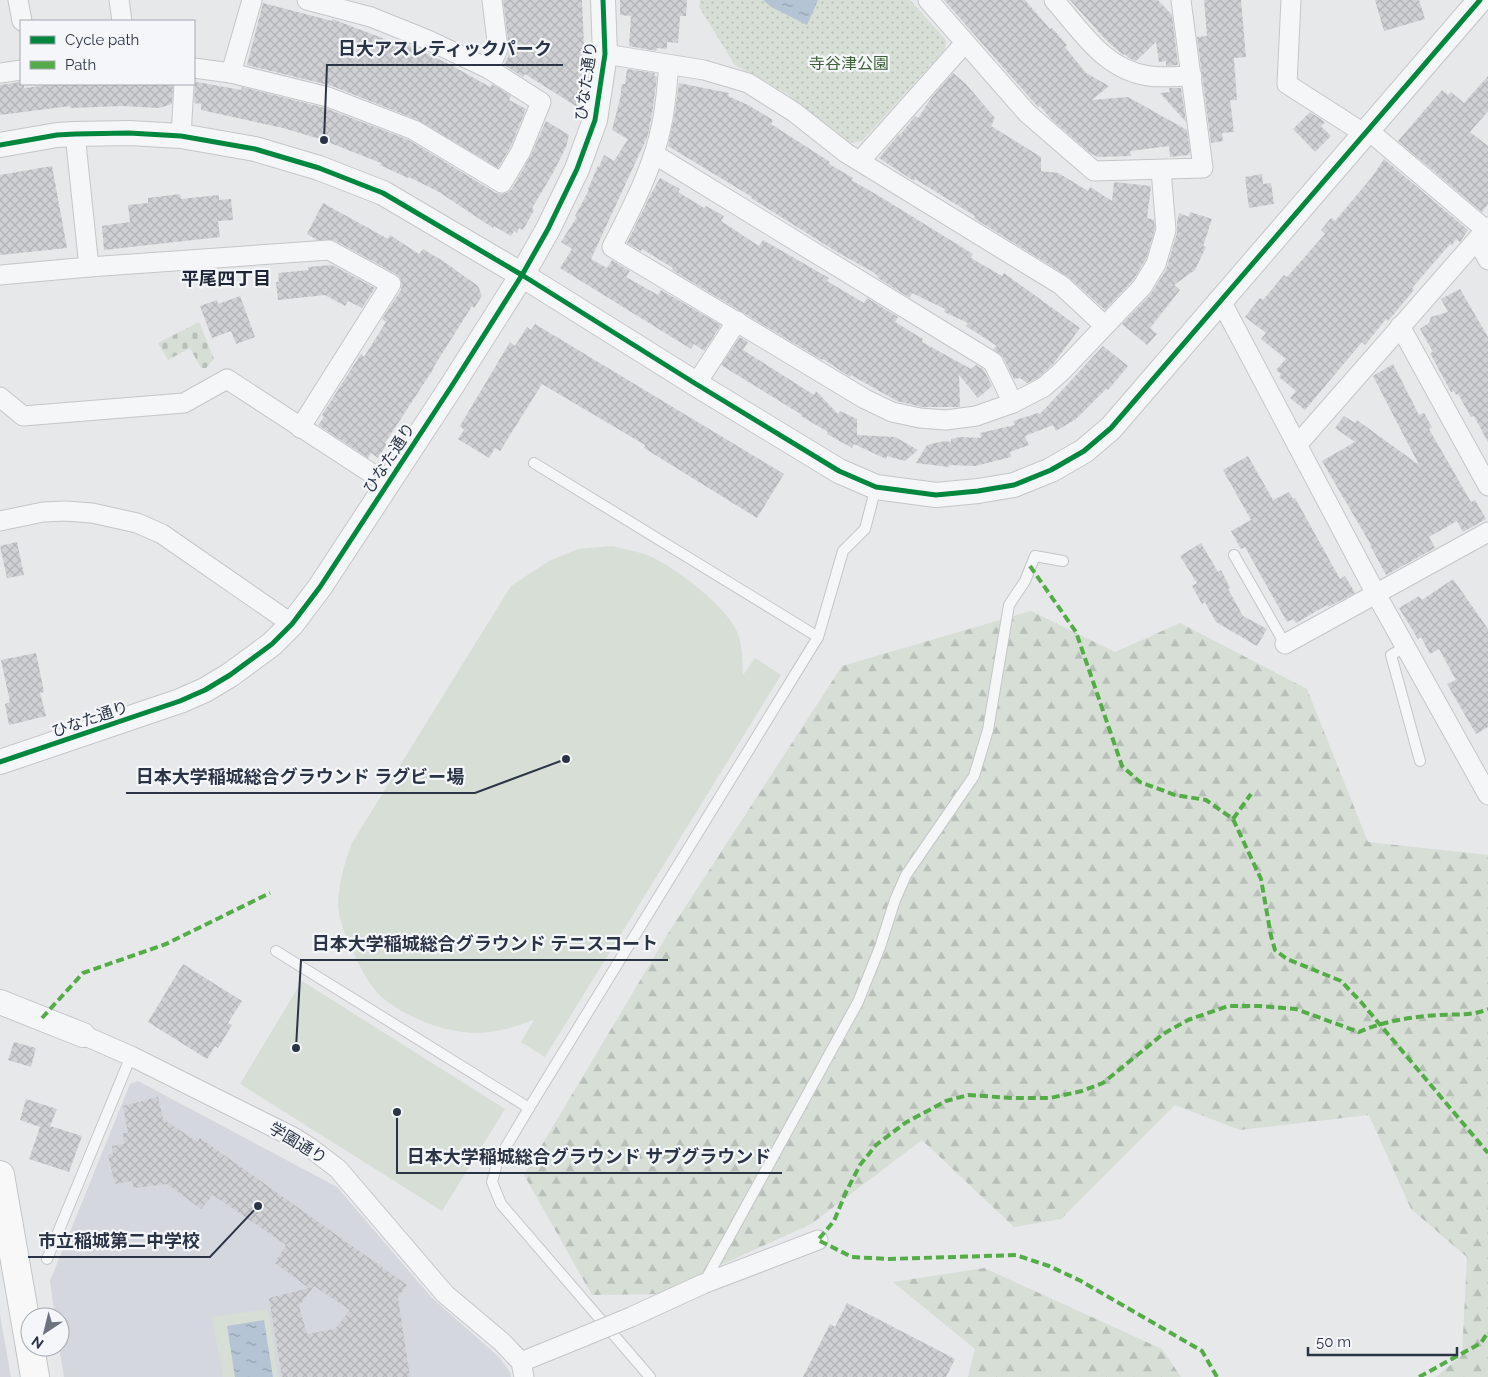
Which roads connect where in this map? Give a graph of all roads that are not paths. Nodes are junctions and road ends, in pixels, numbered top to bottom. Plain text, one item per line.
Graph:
1 (18, 0) edge
2 (119, 0) edge
3 (252, 0) edge
4 (307, 0) edge
5 (492, 0) edge
6 (602, 0) edge
7 (928, 0) edge
8 (1054, 0) edge
9 (1181, 0) edge
10 (1291, 0) edge
11 (1480, 0) edge
12 (22, 20) edge
13 (122, 20) edge
14 (965, 43) junction
15 (605, 54) junction
16 (669, 65) junction
17 (195, 68) edge
18 (490, 69) junction
19 (20, 70) edge
20 (230, 73) junction
21 (0, 74) edge
22 (1192, 76) junction
23 (184, 85) edge
24 (1367, 133) junction
25 (75, 134) junction
26 (181, 136) junction
27 (0, 145) edge
28 (654, 154) junction
29 (860, 161) junction
30 (1161, 170) junction
31 (1484, 233) edge
32 (1488, 260) edge
33 (89, 268) junction
34 (0, 275) edge
35 (522, 275) junction
36 (1221, 301) junction
37 (737, 321) junction
38 (1104, 325) junction
39 (1400, 326) junction
40 (696, 384) junction
41 (0, 397) edge
42 (1013, 403) junction
43 (300, 428) junction
44 (1297, 445) junction
45 (534, 463) dead end
46 (388, 484) junction
47 (1488, 486) edge
48 (876, 487) junction
49 (0, 521) edge
50 (1488, 532) edge
51 (1234, 555) dead end
52 (1063, 561) dead end
53 (1376, 594) junction
54 (292, 624) junction
55 (818, 637) junction
56 (1286, 644) joint
57 (1405, 647) junction
58 (1420, 761) dead end
59 (0, 762) edge
60 (1488, 795) edge
61 (276, 951) dead end
62 (0, 1002) edge
63 (83, 1035) joint
64 (131, 1056) junction
65 (529, 1108) junction
66 (0, 1175) edge
67 (818, 1240) dead end
68 (47, 1259) dead end
69 (703, 1284) junction
70 (23, 1307) edge
71 (32, 1357) edge
72 (523, 1369) edge
73 (35, 1377) edge
74 (650, 1377) edge

1 - 12 street
2 - 13 street
3 - 20 street
4 - 18 street
5 - 18 street
6 - 15 street, ひなた通り
7 - 14 street
8 - 22 street
9 - 22 street
10 - 24 street
11 - 24 street
14 - 29 street
14 - 30 street
15 - 16 street
15 - 35 street, ひなた通り
16 - 28 street
16 - 29 street
17 - 20 street
18 - 20 street
19 - 21 street
22 - 30 street
23 - 26 street
24 - 31 street
24 - 36 street
25 - 26 street
25 - 27 street
25 - 33 street
26 - 35 street
28 - 37 street
28 - 42 street
29 - 38 street
30 - 38 street
31 - 32 street
31 - 39 street
33 - 34 street
33 - 43 street
35 - 40 street
35 - 46 street, ひなた通り
36 - 44 street
36 - 48 street
37 - 40 street
37 - 42 street
38 - 42 street
39 - 44 street
39 - 47 street
40 - 48 street
41 - 43 street
43 - 46 street
44 - 53 street
45 - 55 lane
46 - 54 street, ひなた通り
48 - 55 lane
49 - 54 street
50 - 53 street
51 - 56 lane
52 - 69 lane
53 - 56 street
53 - 57 street
54 - 59 street, ひなた通り
55 - 65 lane
57 - 58 lane
57 - 60 street
61 - 65 lane
62 - 63 street, 学園通り
63 - 64 street, 学園通り
64 - 68 lane
64 - 72 street, 学園通り
65 - 74 lane
66 - 70 main road
67 - 69 street
69 - 72 street, bridge
71 - 73 main road

